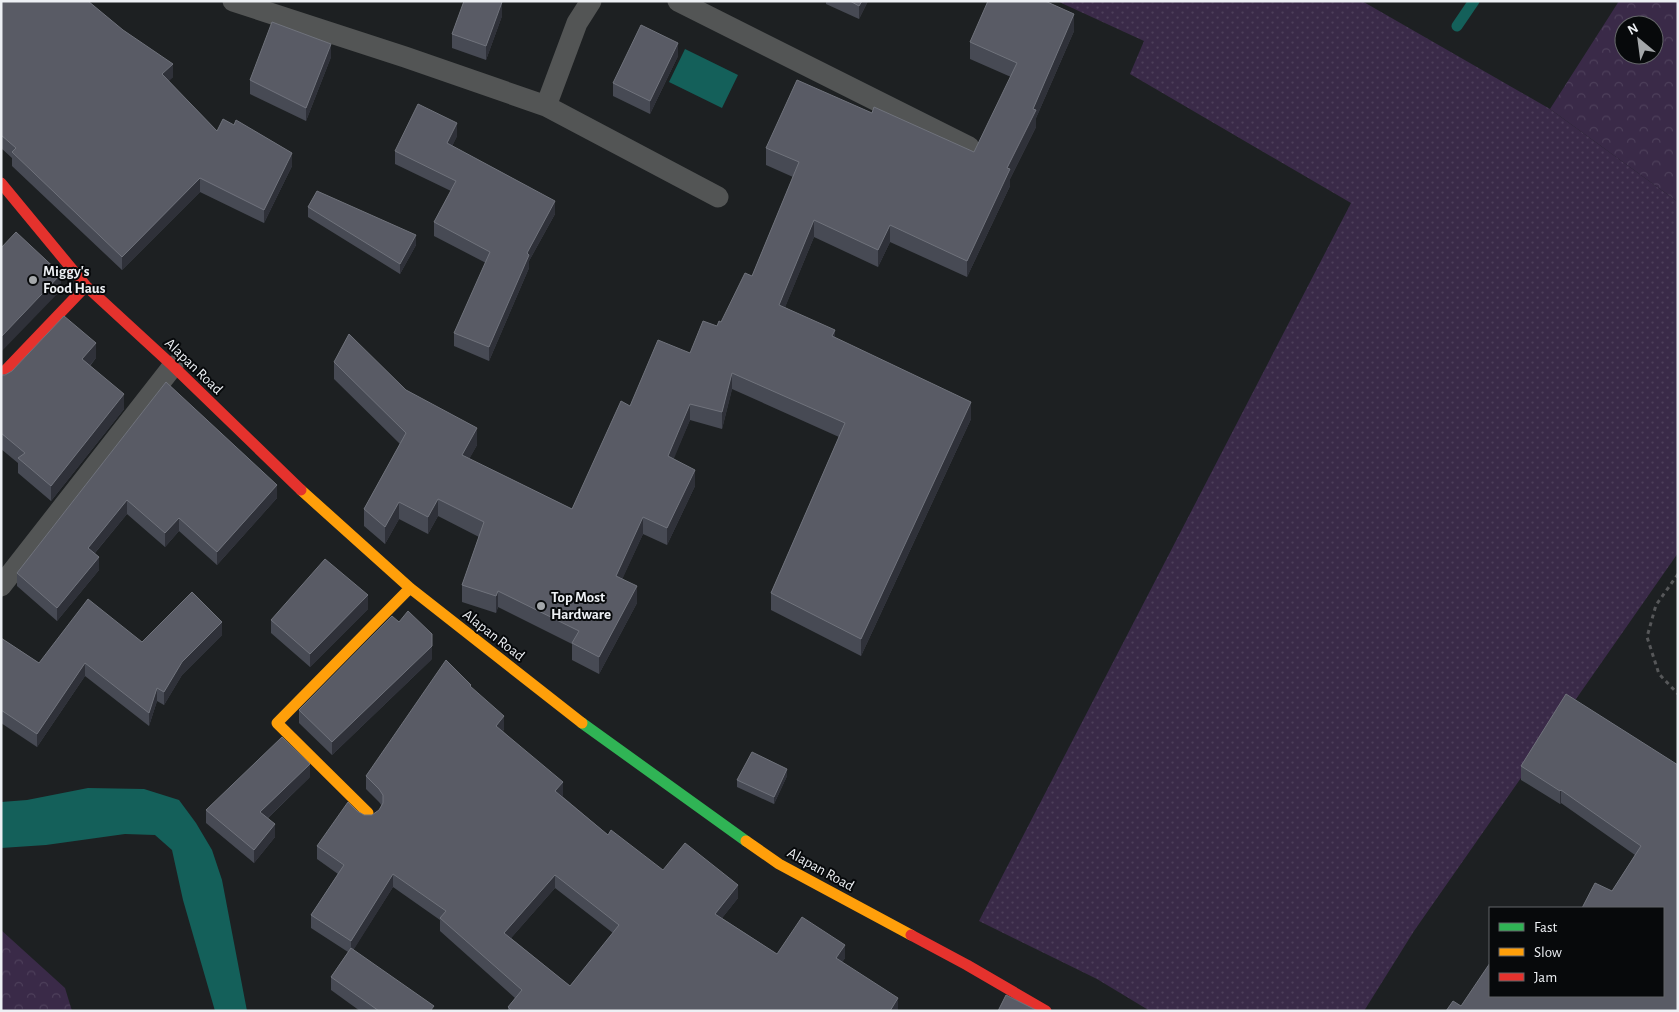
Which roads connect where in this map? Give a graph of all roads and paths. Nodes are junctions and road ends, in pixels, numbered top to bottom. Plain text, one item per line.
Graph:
1 (233, 1) edge
2 (591, 1) edge
3 (678, 1) edge
4 (546, 106) junction
5 (969, 147) dead end
6 (1, 183) edge
7 (718, 198) dead end
8 (86, 286) junction
9 (172, 366) junction
10 (1, 375) edge
11 (1678, 574) edge
12 (1, 586) edge
13 (410, 588) junction
14 (1678, 694) edge
15 (368, 813) edge
16 (1046, 1011) edge

1 - 4 lane
2 - 4 lane
3 - 5 lane
4 - 7 lane
6 - 8 street, Alapan Road
8 - 9 street, Alapan Road
8 - 10 street
9 - 12 lane
9 - 13 street, Alapan Road
11 - 14 path
13 - 15 street
13 - 16 street, Alapan Road

